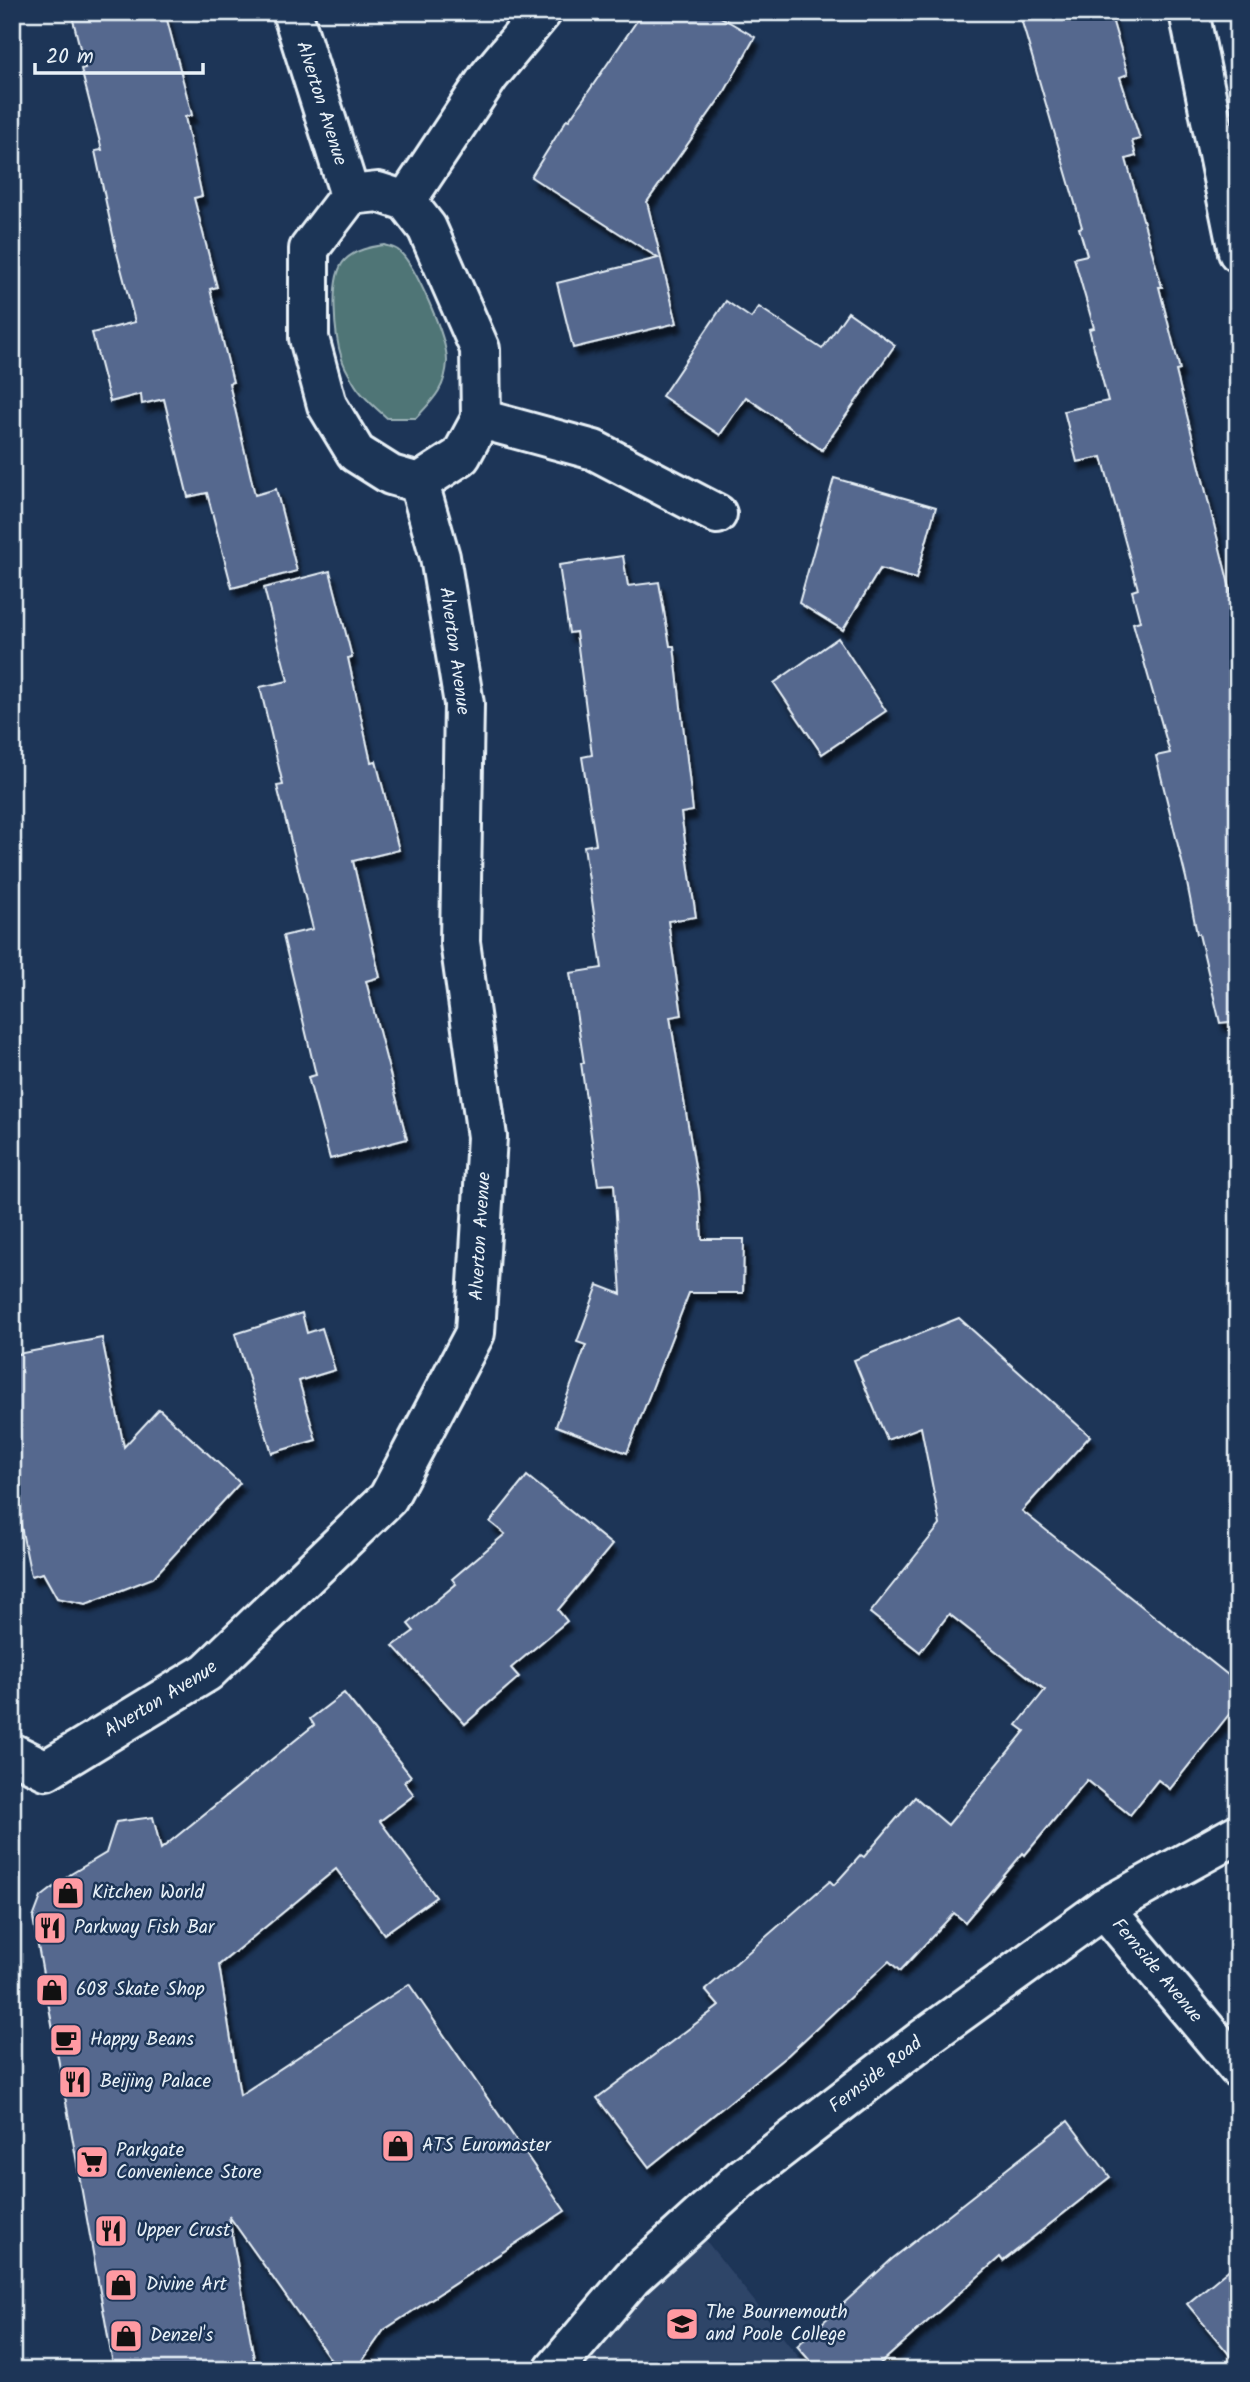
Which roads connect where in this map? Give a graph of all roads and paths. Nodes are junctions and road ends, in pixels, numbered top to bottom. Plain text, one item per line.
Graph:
1 (292, 12) edge
2 (542, 12) edge
3 (1189, 12) edge
4 (350, 195) junction
5 (406, 201) junction
6 (1238, 251) edge
7 (481, 419) junction
8 (419, 483) junction
9 (717, 514) dead end
10 (12, 1753) edge
11 (1238, 1834) edge
12 (1104, 1908) junction
13 (1238, 2068) edge
14 (554, 2370) edge

1 - 4 main road, Alverton Avenue
2 - 5 main road
3 - 6 main road
4 - 5 main road
4 - 8 main road
5 - 7 main road
7 - 8 main road
7 - 9 main road
8 - 10 main road, Alverton Avenue
11 - 12 main road, Fernside Road
12 - 13 main road, Fernside Avenue
12 - 14 main road, Fernside Road

